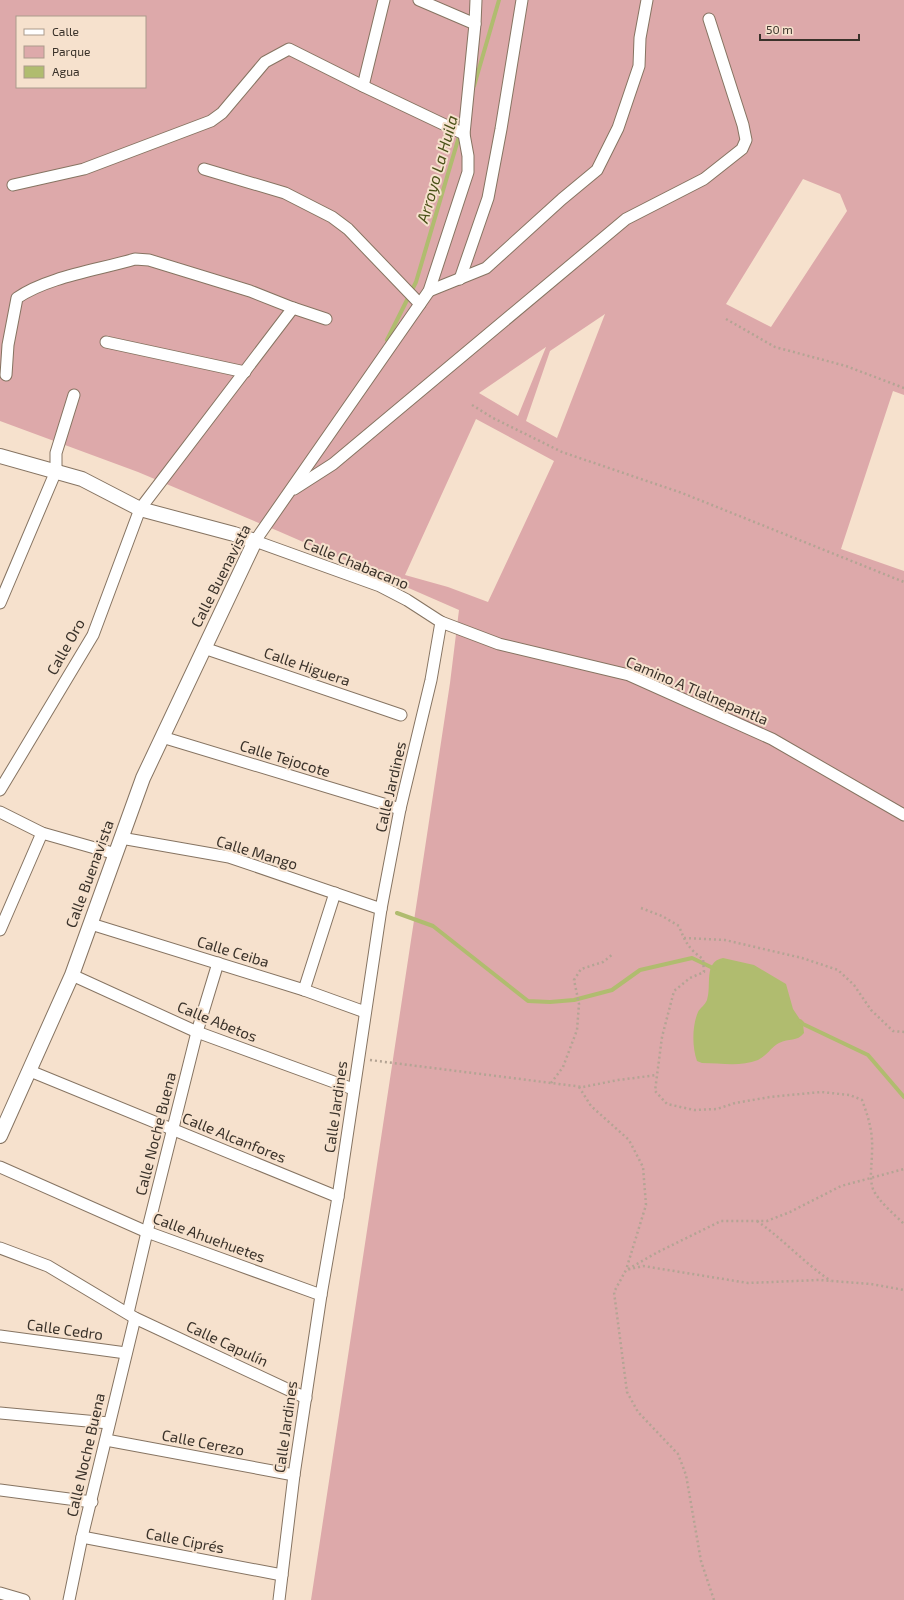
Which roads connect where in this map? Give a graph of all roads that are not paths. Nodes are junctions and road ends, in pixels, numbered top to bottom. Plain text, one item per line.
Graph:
1 (384, 0) edge
2 (419, 0) edge
3 (476, 0) edge
4 (522, 0) edge
5 (647, 0) edge
6 (709, 19) dead end
7 (475, 24) junction
8 (362, 86) junction
9 (464, 134) junction
10 (204, 169) dead end
11 (13, 185) dead end
12 (460, 279) junction
13 (429, 292) junction
14 (420, 304) junction
15 (293, 308) junction
16 (326, 319) dead end
17 (106, 342) dead end
18 (244, 372) junction
19 (6, 374) dead end
20 (74, 395) dead end
21 (0, 456) edge
22 (56, 471) junction
23 (290, 491) junction
24 (140, 509) junction
25 (255, 541) junction
26 (0, 603) edge
27 (442, 622) junction
28 (204, 648) junction
29 (401, 714) dead end
30 (162, 737) junction
31 (0, 790) edge
32 (400, 809) junction
33 (0, 812) edge
34 (904, 815) edge
35 (42, 833) junction
36 (122, 838) junction
37 (116, 854) junction
38 (335, 893) junction
39 (382, 909) junction
40 (91, 924) junction
41 (0, 930) edge
42 (218, 963) junction
43 (72, 975) junction
44 (304, 990) junction
45 (365, 1012) junction
46 (197, 1032) junction
47 (30, 1071) junction
48 (353, 1089) junction
49 (173, 1130) junction
50 (0, 1136) edge
51 (0, 1167) edge
52 (338, 1197) junction
53 (147, 1232) junction
54 (0, 1248) edge
55 (321, 1295) junction
56 (131, 1316) junction
57 (0, 1336) edge
58 (126, 1353) junction
59 (306, 1398) junction
60 (0, 1413) edge
61 (109, 1423) junction
62 (106, 1440) junction
63 (294, 1475) junction
64 (0, 1490) edge
65 (92, 1502) junction
66 (82, 1536) junction
67 (282, 1575) junction
68 (0, 1593) edge
69 (24, 1600) edge
70 (69, 1600) edge
71 (279, 1600) edge

1 - 8 street
2 - 7 street
3 - 7 street, Calle Buenavista
4 - 12 street
5 - 12 street
6 - 23 street
7 - 9 street, Calle Buenavista
8 - 9 street
8 - 11 street
9 - 13 street, Calle Buenavista
10 - 14 street
12 - 13 street
13 - 14 street, Calle Buenavista
14 - 23 street, Calle Buenavista
15 - 16 street
15 - 18 street, Calle Oro
15 - 19 street
17 - 18 street
18 - 24 street, Calle Oro
20 - 22 street
21 - 22 street
22 - 24 street
22 - 26 street
23 - 25 street, Calle Buenavista
24 - 25 street
24 - 31 street, Calle Oro
25 - 27 street, Calle Chabacano
25 - 28 street, Calle Buenavista
27 - 32 street, Calle Jardines
27 - 34 street, Camino A Tlalnepantla
28 - 29 street, Calle Higuera
28 - 30 street, Calle Buenavista
30 - 32 street, Calle Tejocote
30 - 36 street, Calle Buenavista
32 - 39 street, Calle Jardines
33 - 35 street
35 - 37 street
35 - 41 street
36 - 37 street, Calle Buenavista
36 - 38 street, Calle Mango
37 - 40 street, Calle Buenavista
38 - 39 street, Calle Mango
38 - 44 street
39 - 45 street, Calle Jardines
40 - 42 street, Calle Ceiba
40 - 43 street, Calle Buenavista
42 - 44 street, Calle Ceiba
42 - 46 street, Calle Noche Buena
43 - 46 street, Calle Abetos
43 - 47 street, Calle Buenavista
44 - 45 street, Calle Ceiba
45 - 48 street, Calle Jardines
46 - 48 street, Calle Abetos
46 - 49 street, Calle Noche Buena
47 - 49 street, Calle Alcanfores
47 - 50 street, Calle Buenavista
48 - 52 street, Calle Jardines
49 - 52 street, Calle Alcanfores
49 - 53 street, Calle Noche Buena
51 - 53 street, Calle Ahuehuetes
52 - 55 street, Calle Jardines
53 - 55 street, Calle Ahuehuetes
53 - 56 street, Calle Noche Buena
54 - 56 street, Calle Capulín
55 - 59 street, Calle Jardines
56 - 58 street, Calle Noche Buena
56 - 59 street, Calle Capulín
57 - 58 street, Calle Cedro
58 - 61 street, Calle Noche Buena
59 - 63 street, Calle Jardines
60 - 61 street
61 - 62 street, Calle Noche Buena
62 - 63 street, Calle Cerezo
62 - 65 street, Calle Noche Buena
63 - 67 street, Calle Jardines
64 - 65 street
65 - 66 street, Calle Noche Buena
66 - 67 street, Calle Ciprés
66 - 70 street, Calle Noche Buena
67 - 71 street, Calle Jardines
68 - 69 street

